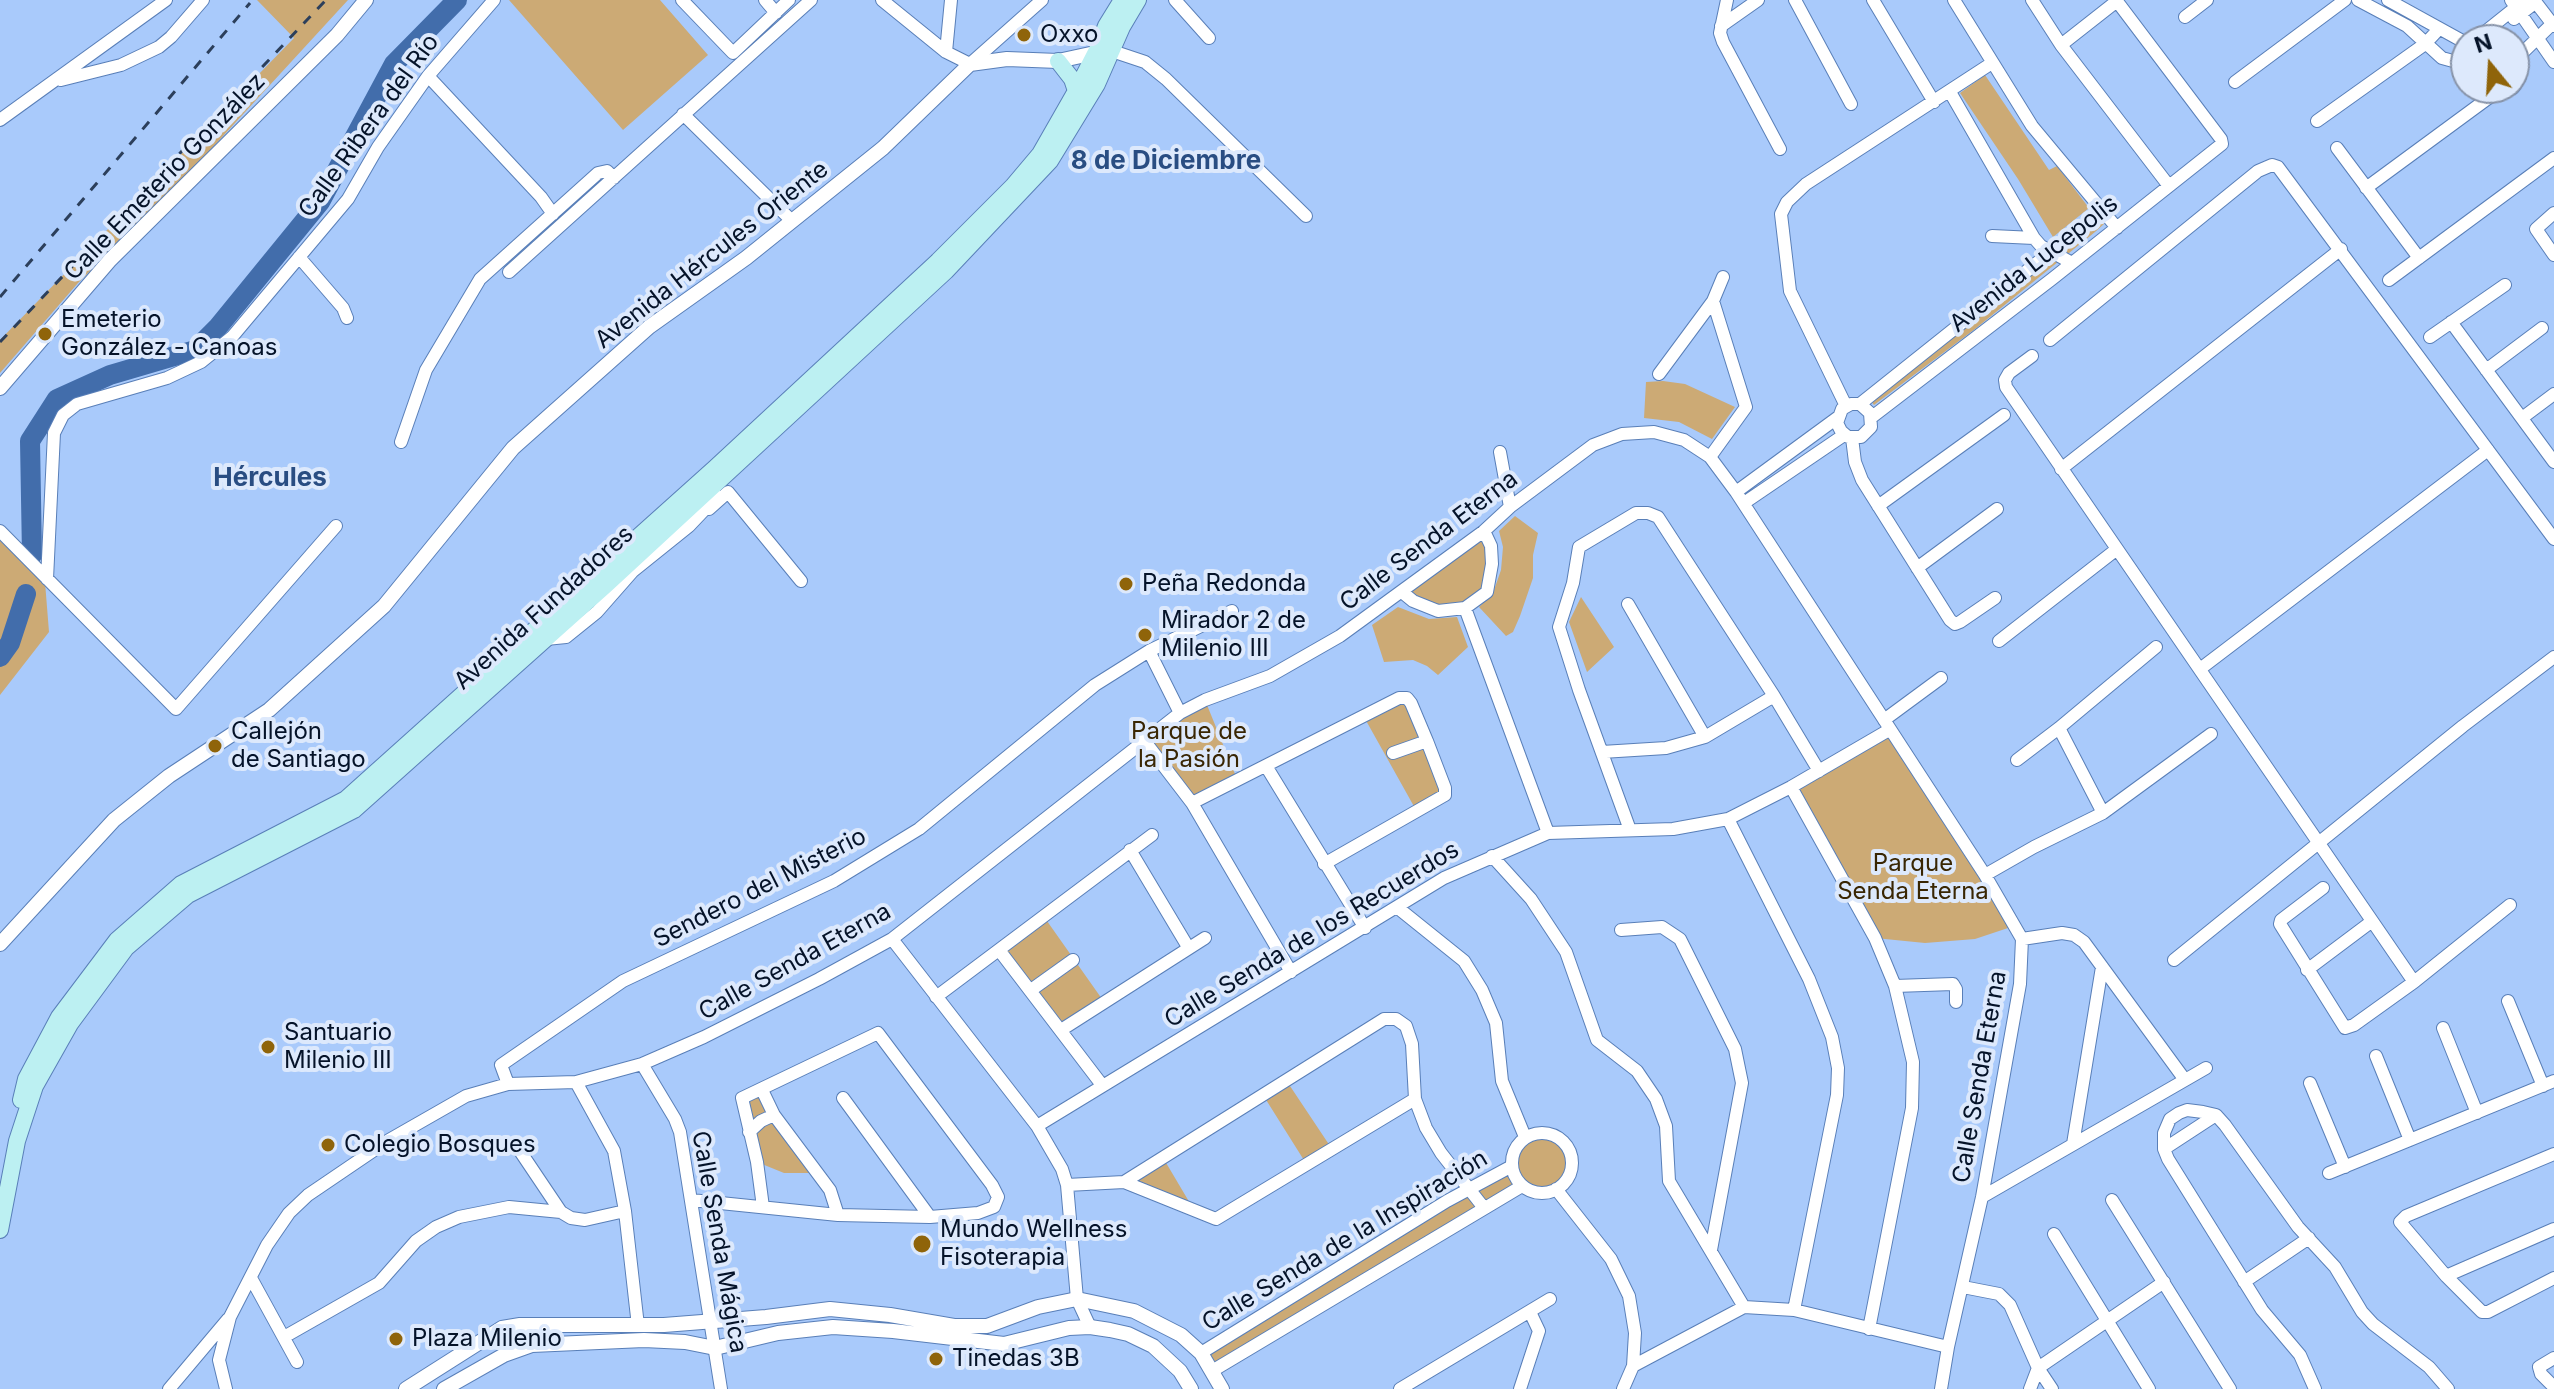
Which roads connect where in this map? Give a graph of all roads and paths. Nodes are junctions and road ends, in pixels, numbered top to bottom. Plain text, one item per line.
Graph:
1 (166, 0) edge
2 (203, 0) edge
3 (366, 0) edge
4 (494, 0) edge
5 (682, 0) edge
6 (765, 0) edge
7 (789, 0) edge
8 (811, 0) edge
9 (882, 0) edge
10 (951, 0) edge
11 (1042, 0) edge
12 (1122, 0) edge
13 (1138, 0) edge
14 (1175, 0) edge
15 (1727, 0) edge
16 (1758, 0) edge
17 (1795, 0) edge
18 (1873, 0) edge
19 (1954, 0) edge
20 (2032, 0) edge
21 (2207, 0) edge
22 (2345, 0) edge
23 (2358, 0) edge
24 (2388, 0) edge
25 (2116, 1) edge
26 (2524, 4) edge
27 (776, 13) junction
28 (2185, 17) dead end
29 (2501, 24) edge
30 (1721, 26) junction
31 (2553, 28) edge
32 (2438, 30) junction
33 (2450, 36) edge
34 (1209, 38) dead end
35 (2539, 42) junction
36 (2425, 44) junction
37 (2061, 45) junction
38 (1105, 51) junction
39 (2530, 51) edge
40 (946, 52) junction
41 (2450, 60) edge
42 (1058, 61) junction
43 (2554, 62) edge
44 (1992, 63) junction
45 (970, 64) junction
46 (428, 76) junction
47 (53, 82) junction
48 (2235, 82) dead end
49 (1076, 91) junction
50 (1950, 92) junction
51 (1934, 102) junction
52 (1851, 104) dead end
53 (2480, 104) edge
54 (683, 114) junction
55 (0, 120) edge
56 (2317, 121) dead end
57 (2337, 148) dead end
58 (1780, 149) dead end
59 (2554, 158) edge
60 (614, 178) junction
61 (2169, 186) junction
62 (2366, 188) junction
63 (2102, 211) junction
64 (2554, 213) edge
65 (553, 214) junction
66 (1306, 216) dead end
67 (792, 221) junction
68 (2117, 228) junction
69 (1992, 236) dead end
70 (2034, 238) junction
71 (2341, 249) junction
72 (2052, 251) junction
73 (2554, 255) edge
74 (299, 257) junction
75 (2419, 258) junction
76 (2072, 263) junction
77 (509, 272) dead end
78 (1723, 277) dead end
79 (2389, 280) dead end
80 (2505, 285) dead end
81 (1713, 301) junction
82 (347, 318) dead end
83 (2451, 322) junction
84 (2542, 328) dead end
85 (2430, 337) dead end
86 (2050, 340) dead end
87 (2032, 356) dead end
88 (2486, 370) junction
89 (1659, 374) dead end
90 (0, 388) edge
91 (2554, 394) edge
92 (1860, 404) junction
93 (1846, 406) junction
94 (2004, 415) dead end
95 (1872, 417) junction
96 (1837, 418) junction
97 (2522, 418) junction
98 (1848, 436) junction
99 (401, 442) dead end
100 (1800, 445) junction
101 (2488, 450) junction
102 (1500, 452) dead end
103 (1710, 457) junction
104 (1809, 458) junction
105 (2554, 462) edge
106 (2061, 469) junction
107 (716, 484) junction
108 (1740, 497) junction
109 (1878, 506) junction
110 (1510, 507) junction
111 (1997, 509) dead end
112 (336, 526) dead end
113 (689, 526) junction
114 (0, 531) edge
115 (1484, 531) junction
116 (2554, 539) edge
117 (2117, 549) junction
118 (1917, 568) junction
119 (47, 579) junction
120 (801, 581) dead end
121 (1402, 592) junction
122 (1995, 598) dead end
123 (1628, 604) dead end
124 (1465, 608) junction
125 (1232, 611) dead end
126 (546, 639) junction
127 (1999, 641) dead end
128 (2156, 647) dead end
129 (1149, 651) junction
130 (2554, 657) edge
131 (2200, 669) junction
132 (1941, 678) dead end
133 (1774, 696) junction
134 (1180, 713) junction
135 (1886, 725) junction
136 (2059, 728) junction
137 (2211, 734) dead end
138 (1705, 737) junction
139 (1143, 739) junction
140 (1427, 741) junction
141 (1602, 752) junction
142 (1393, 753) dead end
143 (2017, 760) dead end
144 (1266, 766) junction
145 (1819, 771) junction
146 (1791, 787) junction
147 (1192, 803) junction
148 (2103, 813) junction
149 (1728, 819) junction
150 (1630, 830) junction
151 (1548, 833) junction
152 (1152, 835) dead end
153 (2319, 844) junction
154 (1130, 850) junction
155 (1492, 856) junction
156 (1324, 864) junction
157 (1985, 875) junction
158 (2323, 888) dead end
159 (2510, 905) dead end
160 (1398, 908) junction
161 (2371, 922) junction
162 (1365, 928) junction
163 (1621, 930) dead end
164 (1205, 938) dead end
165 (892, 939) junction
166 (2022, 939) junction
167 (0, 944) edge
168 (1188, 947) junction
169 (999, 950) junction
170 (1073, 960) dead end
171 (2174, 960) dead end
172 (2102, 967) junction
173 (2307, 970) junction
174 (1291, 972) junction
175 (2414, 982) junction
176 (1895, 986) junction
177 (1031, 990) junction
178 (936, 997) junction
179 (2508, 1001) dead end
180 (1956, 1002) dead end
181 (2443, 1028) dead end
182 (1061, 1030) junction
183 (2376, 1056) dead end
184 (642, 1064) junction
185 (2206, 1068) dead end
186 (576, 1082) junction
187 (2179, 1083) junction
188 (2310, 1083) dead end
189 (2549, 1083) edge
190 (508, 1084) junction
191 (1102, 1085) junction
192 (762, 1090) junction
193 (2156, 1096) junction
194 (843, 1098) dead end
195 (1415, 1099) junction
196 (2187, 1110) junction
197 (2477, 1113) junction
198 (774, 1115) junction
199 (2216, 1115) junction
200 (2170, 1119) junction
201 (1037, 1126) junction
202 (749, 1132) junction
203 (1525, 1137) junction
204 (2410, 1140) junction
205 (2073, 1144) junction
206 (2164, 1149) junction
207 (520, 1151) dead end
208 (2554, 1154) edge
209 (1512, 1166) junction
210 (2345, 1167) junction
211 (2, 1168) edge
212 (2329, 1173) dead end
213 (1124, 1182) junction
214 (1067, 1185) junction
215 (0, 1186) edge
216 (1522, 1186) junction
217 (1470, 1188) junction
218 (1556, 1189) junction
219 (1982, 1197) junction
220 (691, 1200) junction
221 (2112, 1200) dead end
222 (763, 1207) junction
223 (1484, 1208) junction
224 (625, 1211) junction
225 (561, 1212) junction
226 (838, 1215) junction
227 (930, 1217) junction
228 (2554, 1229) edge
229 (0, 1230) edge
230 (2054, 1234) dead end
231 (2309, 1238) junction
232 (1711, 1250) junction
233 (1330, 1274) junction
234 (2446, 1276) junction
235 (251, 1278) junction
236 (2554, 1278) edge
237 (2164, 1282) junction
238 (2244, 1282) junction
239 (1963, 1287) junction
240 (1341, 1293) junction
241 (1077, 1299) junction
242 (1550, 1299) dead end
243 (1120, 1307) junction
244 (1744, 1307) junction
245 (1794, 1310) junction
246 (1530, 1312) junction
247 (230, 1317) junction
248 (711, 1320) junction
249 (2107, 1321) junction
250 (1163, 1324) junction
251 (638, 1326) junction
252 (1090, 1327) junction
253 (1869, 1329) junction
254 (1110, 1330) junction
255 (284, 1337) junction
256 (1153, 1346) junction
257 (1948, 1347) junction
258 (715, 1348) junction
259 (1201, 1353) junction
260 (2554, 1358) edge
261 (297, 1362) dead end
262 (1633, 1366) junction
263 (2038, 1368) junction
264 (1428, 1370) junction
265 (1212, 1371) junction
266 (2554, 1387) edge
267 (169, 1389) edge
268 (226, 1389) edge
269 (406, 1389) edge
270 (444, 1389) edge
271 (721, 1389) edge
272 (1191, 1389) edge
273 (1222, 1389) edge
274 (1400, 1389) edge
275 (1422, 1389) edge
276 (1520, 1389) edge
277 (1623, 1389) edge
278 (1941, 1389) edge
279 (2030, 1389) edge
280 (2052, 1389) edge
281 (2149, 1389) edge
282 (2230, 1389) edge
283 (2315, 1389) edge
284 (2448, 1389) edge

1 - 47 street
2 - 47 street
3 - 90 street, Calle Emeterio González
4 - 46 street, Calle Ribera del Río
5 - 27 street
6 - 27 street
7 - 27 street
8 - 54 street
9 - 40 street
10 - 40 street
11 - 45 street, Avenida Hércules Oriente
12 - 38 main road, Avenida Fundadores
13 - 38 main road, Avenida Fundadores
14 - 34 street
15 - 30 street
16 - 30 street
17 - 52 street
18 - 51 street
19 - 44 street
20 - 37 street
21 - 28 street
22 - 48 street
23 - 36 street
24 - 32 street
25 - 37 street
25 - 61 street, Avenida Lucepolis
26 - 29 street
26 - 31 street
26 - 35 street
30 - 58 street
31 - 35 street
32 - 33 street
32 - 36 street
35 - 39 street
35 - 43 street
36 - 41 street
36 - 56 street
37 - 61 street
38 - 42 street
38 - 49 main road, Avenida Fundadores
38 - 66 street
38 - 107 main road, Avenida Fundadores
40 - 45 street
42 - 45 street
42 - 49 main road
44 - 50 street
44 - 63 street
45 - 67 street, Avenida Hércules Oriente
46 - 65 street
46 - 74 street, Calle Ribera del Río
47 - 55 street
49 - 211 main road, Avenida Fundadores
50 - 51 street
50 - 70 street
51 - 93 street
53 - 62 street
54 - 60 street
54 - 67 street
57 - 62 street
59 - 75 street
60 - 65 street
60 - 77 street
61 - 68 street, Avenida Lucepolis
62 - 75 street
63 - 68 street
63 - 72 street, Avenida Lucepolis
64 - 73 street
65 - 99 street
67 - 167 street, Avenida Hércules Oriente
68 - 76 street, Avenida Lucepolis
69 - 70 street
70 - 72 street
71 - 86 street
71 - 101 street
71 - 106 street
72 - 76 street
72 - 92 street, Avenida Lucepolis
74 - 82 street
74 - 119 street, Calle Ribera del Río
75 - 79 street
76 - 95 street, Avenida Lucepolis
78 - 81 street
80 - 83 street
81 - 89 street
81 - 103 street
83 - 85 street
83 - 88 street
84 - 88 street
87 - 106 street
88 - 97 street
91 - 97 street
92 - 93 street
92 - 95 street
93 - 96 street
94 - 109 street
95 - 98 street, Avenida Lucepolis
96 - 98 street
96 - 100 street
97 - 105 street
98 - 104 street, Avenida Lucepolis
98 - 109 street
100 - 104 street
100 - 108 street
101 - 116 street
101 - 131 street
102 - 110 street
103 - 108 street, Calle Senda Eterna
103 - 110 street, Calle Senda Eterna
104 - 108 street, Avenida Lucepolis
106 - 117 street
107 - 113 street
107 - 126 main road, Avenida Fundadores
108 - 135 street, Calle Senda Eterna
109 - 118 street
110 - 115 street, Calle Senda Eterna
111 - 118 street
112 - 119 street
113 - 120 street
113 - 126 street
114 - 119 street
115 - 121 street, Calle Senda Eterna
115 - 124 street
117 - 127 street
117 - 131 street
118 - 122 street
121 - 124 street
121 - 134 street, Calle Senda Eterna
123 - 138 street
124 - 151 street
125 - 129 street, Sendero del Misterio
126 - 229 main road, Avenida Fundadores
128 - 136 street
129 - 134 street
129 - 190 street, Sendero del Misterio
130 - 153 street
131 - 153 street
132 - 135 street, Calle Senda de los Recuerdos
133 - 138 street
133 - 141 street
133 - 145 street
134 - 139 street, Calle Senda Eterna
135 - 145 street, Calle Senda de los Recuerdos
135 - 157 street, Calle Senda Eterna
136 - 143 street
136 - 148 street
137 - 148 street
138 - 141 street
139 - 147 street
139 - 165 street, Calle Senda Eterna
140 - 142 street
140 - 144 street
140 - 156 street
141 - 150 street
144 - 147 street
144 - 156 street
145 - 146 street, Calle Senda de los Recuerdos
146 - 149 street, Calle Senda de los Recuerdos
146 - 176 street
147 - 174 street
148 - 157 street
149 - 150 street, Calle Senda de los Recuerdos
149 - 245 street
150 - 151 street, Calle Senda de los Recuerdos
151 - 155 street, Calle Senda de los Recuerdos
152 - 154 street
153 - 161 street
153 - 171 street
154 - 168 street
154 - 169 street
155 - 160 street, Calle Senda de los Recuerdos
155 - 232 street
156 - 162 street
157 - 166 street, Calle Senda Eterna
158 - 173 street
159 - 175 street
160 - 162 street, Calle Senda de los Recuerdos
160 - 203 street
161 - 173 street
161 - 175 street
162 - 174 street, Calle Senda de los Recuerdos
163 - 232 street
164 - 168 street
165 - 178 street
165 - 184 street, Calle Senda Eterna
166 - 172 street
166 - 219 street, Calle Senda Eterna
168 - 182 street
169 - 177 street
169 - 178 street
170 - 177 street
172 - 187 street
172 - 205 street
173 - 175 street
174 - 191 street, Calle Senda de los Recuerdos
176 - 180 street
176 - 253 street
177 - 182 street
178 - 201 street
179 - 189 street
181 - 197 street
182 - 191 street
183 - 204 street
184 - 186 street, Calle Senda Eterna
184 - 220 street, Calle Senda Mágica
185 - 187 street
186 - 190 street, Calle Senda Eterna
186 - 224 street
187 - 193 street
187 - 196 street
188 - 210 street
189 - 197 street
190 - 235 street, Calle Senda Eterna
191 - 201 street, Calle Senda de los Recuerdos
192 - 198 street
192 - 202 street
192 - 227 street
193 - 200 street
193 - 205 street
194 - 227 street
195 - 213 street
195 - 213 street
195 - 217 street
196 - 199 street
196 - 200 street
197 - 204 street
198 - 202 street
198 - 226 street
199 - 206 street
199 - 231 street
200 - 206 street
201 - 214 street
202 - 222 street
203 - 209 street
203 - 218 street
204 - 210 street
205 - 219 street
206 - 238 street
207 - 225 street
208 - 234 street
209 - 216 street
209 - 217 street, Calle Senda de la Inspiración
210 - 212 street
211 - 215 main road, Avenida Fundadores
213 - 214 street
214 - 241 street
216 - 218 street
216 - 223 street, Calle Senda de la Inspiración
217 - 223 street
217 - 233 street, Calle Senda de la Inspiración
218 - 262 street
219 - 239 street, Calle Senda Eterna
220 - 222 street
220 - 248 street, Calle Senda Mágica
221 - 237 street
222 - 226 street
223 - 240 street, Calle Senda de la Inspiración
224 - 225 street
224 - 251 street
225 - 255 street
226 - 227 street
228 - 234 street
230 - 249 street
231 - 238 street
231 - 284 street
232 - 244 street
233 - 240 street
233 - 259 street, Calle Senda de la Inspiración
234 - 236 street
235 - 247 street, Calle Senda Eterna
235 - 255 street
237 - 249 street
237 - 282 street
238 - 283 street
239 - 257 street, Calle Senda Eterna
239 - 263 street
240 - 265 street, Calle Senda de la Inspiración
241 - 243 street
241 - 248 street
241 - 252 street
242 - 246 street
243 - 250 street
243 - 254 street
244 - 245 street
244 - 262 street
245 - 253 street
246 - 264 street
246 - 276 street
247 - 267 street
247 - 268 street, Calle Senda Eterna
248 - 251 street
248 - 258 street, Calle Senda Mágica
249 - 263 street
249 - 281 street
250 - 256 street
250 - 259 street
251 - 269 street
252 - 254 street
252 - 258 street
253 - 257 street
254 - 256 street
255 - 261 street
256 - 272 street
257 - 278 street, Calle Senda Eterna
258 - 270 street
258 - 271 street, Calle Senda Mágica
259 - 265 street
260 - 266 street
262 - 277 street
263 - 279 street
263 - 280 street
264 - 274 street
264 - 275 street
265 - 273 street

